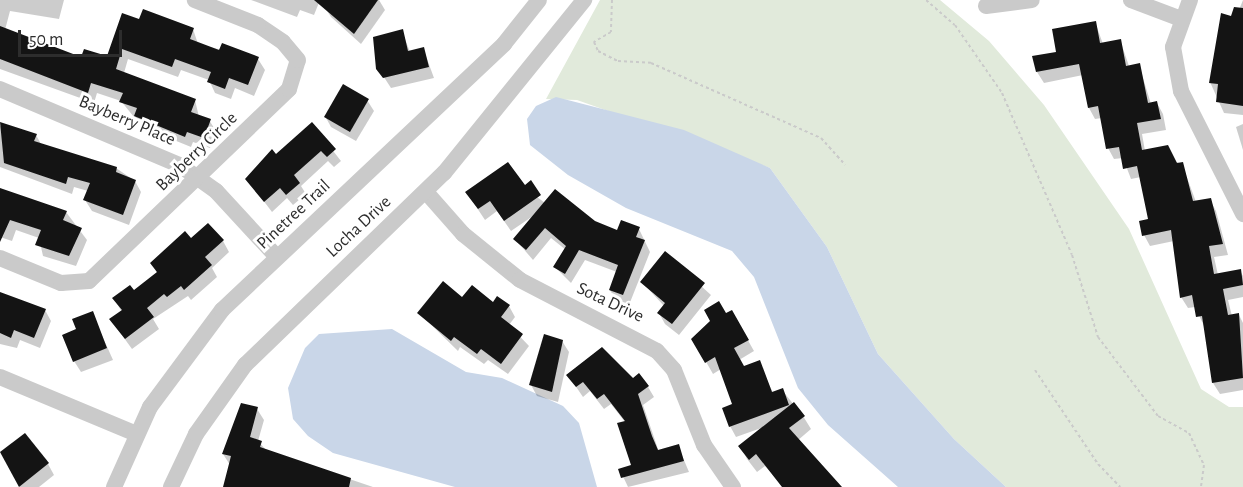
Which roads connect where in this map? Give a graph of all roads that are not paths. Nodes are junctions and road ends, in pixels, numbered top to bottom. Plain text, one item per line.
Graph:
1 (195, 0) edge
2 (539, 0) edge
3 (584, 0) edge
4 (1032, 0) edge
5 (1131, 0) edge
6 (1190, 0) edge
7 (986, 6) dead end
8 (1181, 19) junction
9 (0, 89) edge
10 (200, 178) junction
11 (426, 192) junction
12 (1243, 214) edge
13 (277, 256) junction
14 (0, 258) edge
15 (0, 377) edge
16 (136, 434) junction
17 (114, 487) edge
18 (171, 487) edge
19 (734, 487) edge

1 - 10 street, Bayberry Circle
2 - 13 street, Pinetree Trail
3 - 11 street, Locha Drive
4 - 7 street
5 - 8 street
6 - 8 street
8 - 12 street
9 - 10 street, Bayberry Place
10 - 13 street, Bayberry Place
10 - 14 street, Bayberry Circle
11 - 18 street, Locha Drive
11 - 19 street, Sota Drive
13 - 16 street, Pinetree Trail
15 - 16 street
16 - 17 street, Pinetree Trail

